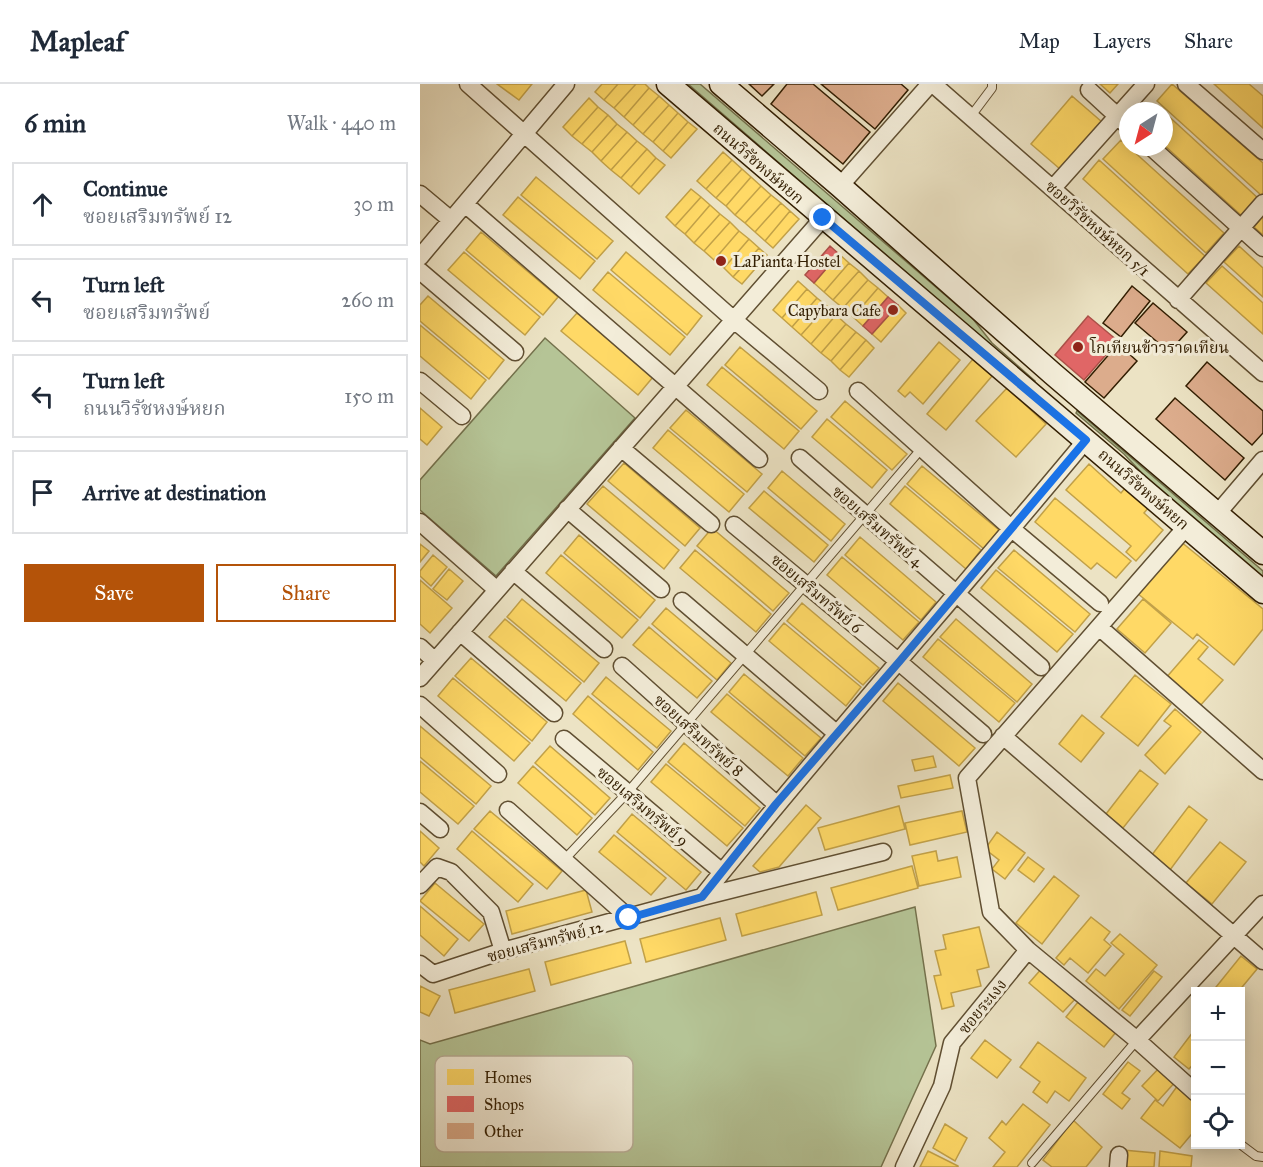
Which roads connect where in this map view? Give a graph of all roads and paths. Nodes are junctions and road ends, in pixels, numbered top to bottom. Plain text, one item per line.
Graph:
1 (468, 84) edge
2 (566, 84) edge
3 (668, 84) edge
4 (721, 84) edge
5 (931, 84) edge
6 (992, 84) edge
7 (1146, 84) edge
8 (1186, 84) edge
9 (1089, 90) dead end
10 (1134, 102) edge
11 (970, 116) junction
12 (1119, 118) edge
13 (1119, 124) edge
14 (524, 134) junction
15 (1263, 151) edge
16 (1161, 156) edge
17 (840, 186) junction
18 (1053, 188) junction
19 (420, 194) edge
20 (1263, 203) edge
21 (465, 204) junction
22 (823, 218) junction
23 (451, 220) junction
24 (1241, 228) junction
25 (1263, 248) edge
26 (420, 257) edge
27 (420, 271) edge
28 (1178, 300) junction
29 (734, 320) junction
30 (515, 352) dead end
31 (1263, 373) edge
32 (1053, 374) junction
33 (420, 381) edge
34 (675, 387) junction
35 (819, 391) dead end
36 (858, 391) dead end
37 (1034, 396) junction
38 (462, 417) dead end
39 (1086, 440) junction
40 (621, 448) junction
41 (922, 448) junction
42 (800, 458) dead end
43 (759, 459) dead end
44 (1263, 460) edge
45 (567, 509) junction
46 (1217, 514) junction
47 (865, 515) junction
48 (420, 522) edge
49 (711, 524) dead end
50 (734, 525) dead end
51 (1187, 526) junction
52 (1012, 528) junction
53 (1263, 553) edge
54 (513, 571) junction
55 (805, 584) junction
56 (661, 589) dead end
57 (497, 590) junction
58 (1263, 592) edge
59 (957, 594) junction
60 (682, 601) dead end
61 (1100, 603) dead end
62 (1099, 627) junction
63 (460, 632) junction
64 (420, 647) edge
65 (604, 649) dead end
66 (746, 656) junction
67 (435, 661) junction
68 (899, 662) junction
69 (622, 666) dead end
70 (1041, 667) dead end
71 (420, 678) edge
72 (420, 705) edge
73 (554, 713) dead end
74 (687, 724) junction
75 (836, 733) junction
76 (983, 734) dead end
77 (1003, 736) junction
78 (564, 739) dead end
79 (1263, 771) edge
80 (498, 774) dead end
81 (627, 793) junction
82 (776, 804) junction
83 (508, 810) dead end
84 (420, 813) edge
85 (440, 829) dead end
86 (883, 852) dead end
87 (564, 860) junction
88 (722, 872) junction
89 (420, 885) edge
90 (702, 897) junction
91 (1263, 903) edge
92 (629, 918) junction
93 (1235, 936) junction
94 (1028, 950) junction
95 (503, 951) junction
96 (1263, 961) edge
97 (420, 964) edge
98 (1137, 1040) junction
99 (1191, 1089) edge
100 (1245, 1148) edge
101 (1263, 1157) edge
102 (1032, 1163) dead end
103 (904, 1167) edge

1 - 14 street
2 - 14 street
3 - 22 main road, ถนนวิรัชหงษ์หยก
4 - 17 main road, ถนนวิรัชหงษ์หยก
5 - 11 street, ซอยวิรัชหงษ์หยก 5/1
5 - 17 street
6 - 11 lane
7 - 10 street
8 - 15 street
9 - 12 street
11 - 18 street, ซอยวิรัชหงษ์หยก 5/1
13 - 18 street
14 - 21 street
14 - 29 street
16 - 24 street
17 - 32 main road, ถนนวิรัชหงษ์หยก
18 - 28 street, ซอยวิรัชหงษ์หยก 5/1
19 - 23 street
20 - 24 street
21 - 23 street
21 - 34 street
22 - 29 street
22 - 37 main road, ถนนวิรัชหงษ์หยก
23 - 26 street
24 - 25 street
24 - 28 street
27 - 30 street
28 - 31 street, ซอยวิรัชหงษ์หยก 5/1
29 - 34 street
29 - 35 street
32 - 37 main road
32 - 46 main road, ถนนวิรัชหงษ์หยก
33 - 38 street
34 - 40 street
34 - 43 street
36 - 41 street
37 - 39 main road, ถนนวิรัชหงษ์หยก
39 - 51 main road, ถนนวิรัชหงษ์หยก
39 - 52 street
40 - 45 street
40 - 49 street
41 - 47 lane
41 - 52 street
42 - 47 street, ซอยเสริมทรัพย์ 4
44 - 46 street
45 - 54 street
45 - 56 street
46 - 53 main road, ถนนวิรัชหงษ์หยก
47 - 55 lane
47 - 59 street, ซอยเสริมทรัพย์ 4
48 - 57 street
50 - 55 street, ซอยเสริมทรัพย์ 6
51 - 58 main road, ถนนวิรัชหงษ์หยก
51 - 62 street
52 - 59 street
52 - 61 street
54 - 57 street
54 - 65 street
55 - 66 lane
55 - 68 street, ซอยเสริมทรัพย์ 6
57 - 63 street
59 - 68 street
59 - 70 street, ซอยเสริมทรัพย์ 4
60 - 66 street
62 - 77 street
62 - 79 street
63 - 67 street
63 - 73 street
64 - 67 street
66 - 74 lane
66 - 75 street
67 - 71 street
68 - 75 street
68 - 76 street, ซอยเสริมทรัพย์ 6
69 - 74 street, ซอยเสริมทรัพย์ 8
72 - 80 street
74 - 81 lane
74 - 82 street, ซอยเสริมทรัพย์ 8
75 - 82 street
77 - 93 street
77 - 94 street
78 - 81 street, ซอยเสริมทรัพย์ 9
81 - 87 lane
81 - 88 street, ซอยเสริมทรัพย์ 9
82 - 88 street
83 - 87 street
84 - 85 street
86 - 90 street, ซอยเสริมทรัพย์ 12
87 - 92 street
88 - 90 street
89 - 95 street
90 - 92 street, ซอยเสริมทรัพย์ 12
91 - 93 street
92 - 95 street, ซอยเสริมทรัพย์ 12
93 - 96 street
93 - 98 street
94 - 98 street
94 - 103 street, ซอยระเงง
95 - 97 street, ซอยเสริมทรัพย์ 12
98 - 99 street
98 - 102 lane
100 - 101 lane

